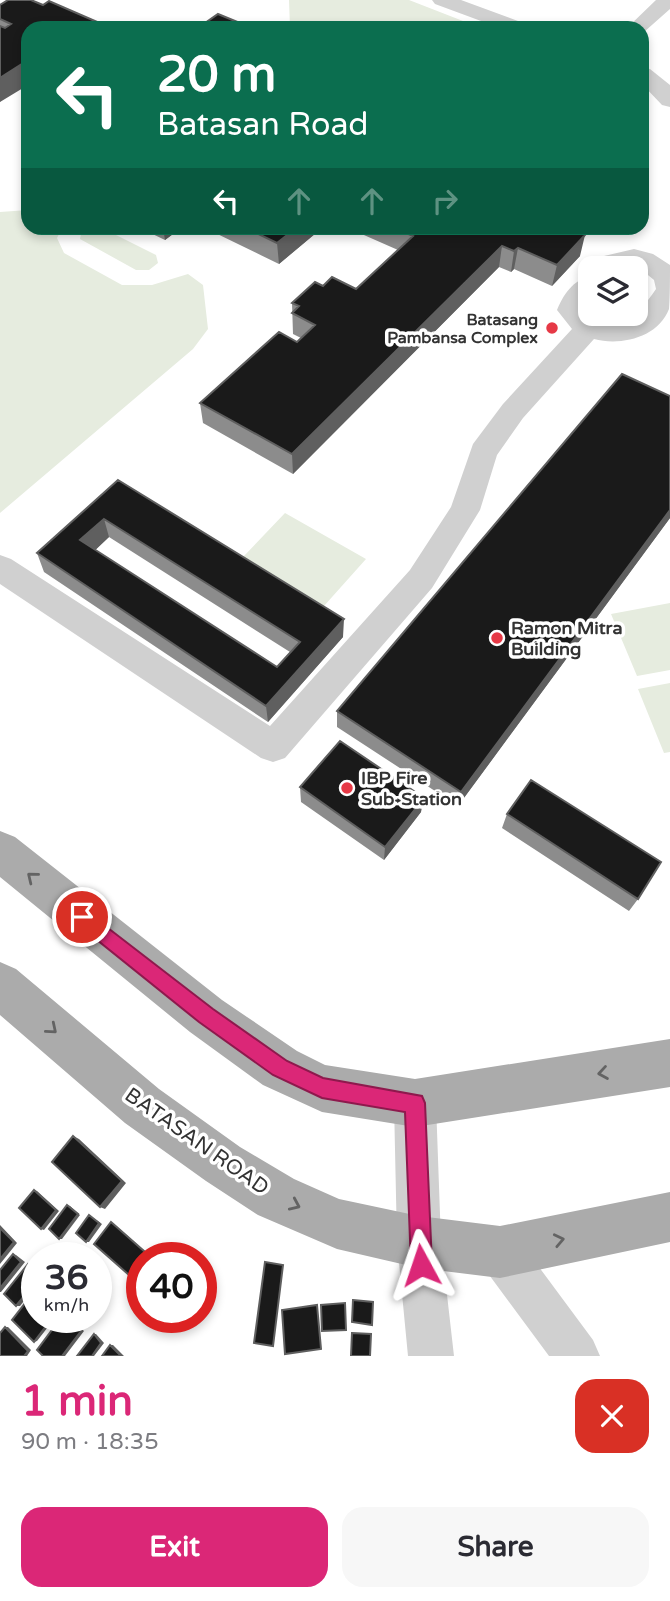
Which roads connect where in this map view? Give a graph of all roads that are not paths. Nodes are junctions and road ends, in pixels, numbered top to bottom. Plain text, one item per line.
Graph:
1 (442, 0) edge
2 (668, 0) edge
3 (500, 21) edge
4 (645, 21) edge
5 (649, 79) edge
6 (670, 100) edge
7 (658, 259) edge
8 (578, 296) edge
9 (578, 321) edge
10 (586, 326) edge
11 (589, 328) junction
12 (0, 568) edge
13 (0, 852) edge
14 (0, 985) edge
15 (670, 1062) edge
16 (415, 1103) junction
17 (670, 1217) edge
18 (419, 1242) junction
19 (500, 1252) junction
20 (431, 1356) edge
21 (577, 1356) edge

1 - 3 street
2 - 4 street
5 - 6 street
7 - 11 street
8 - 9 street
10 - 11 street
11 - 12 street
16 -> 13 main road
14 -> 18 main road, BATASAN ROAD
15 -> 16 main road
16 - 18 street
19 -> 17 main road, BATASAN ROAD
18 - 19 main road, BATASAN ROAD
18 - 20 street
19 - 21 street

